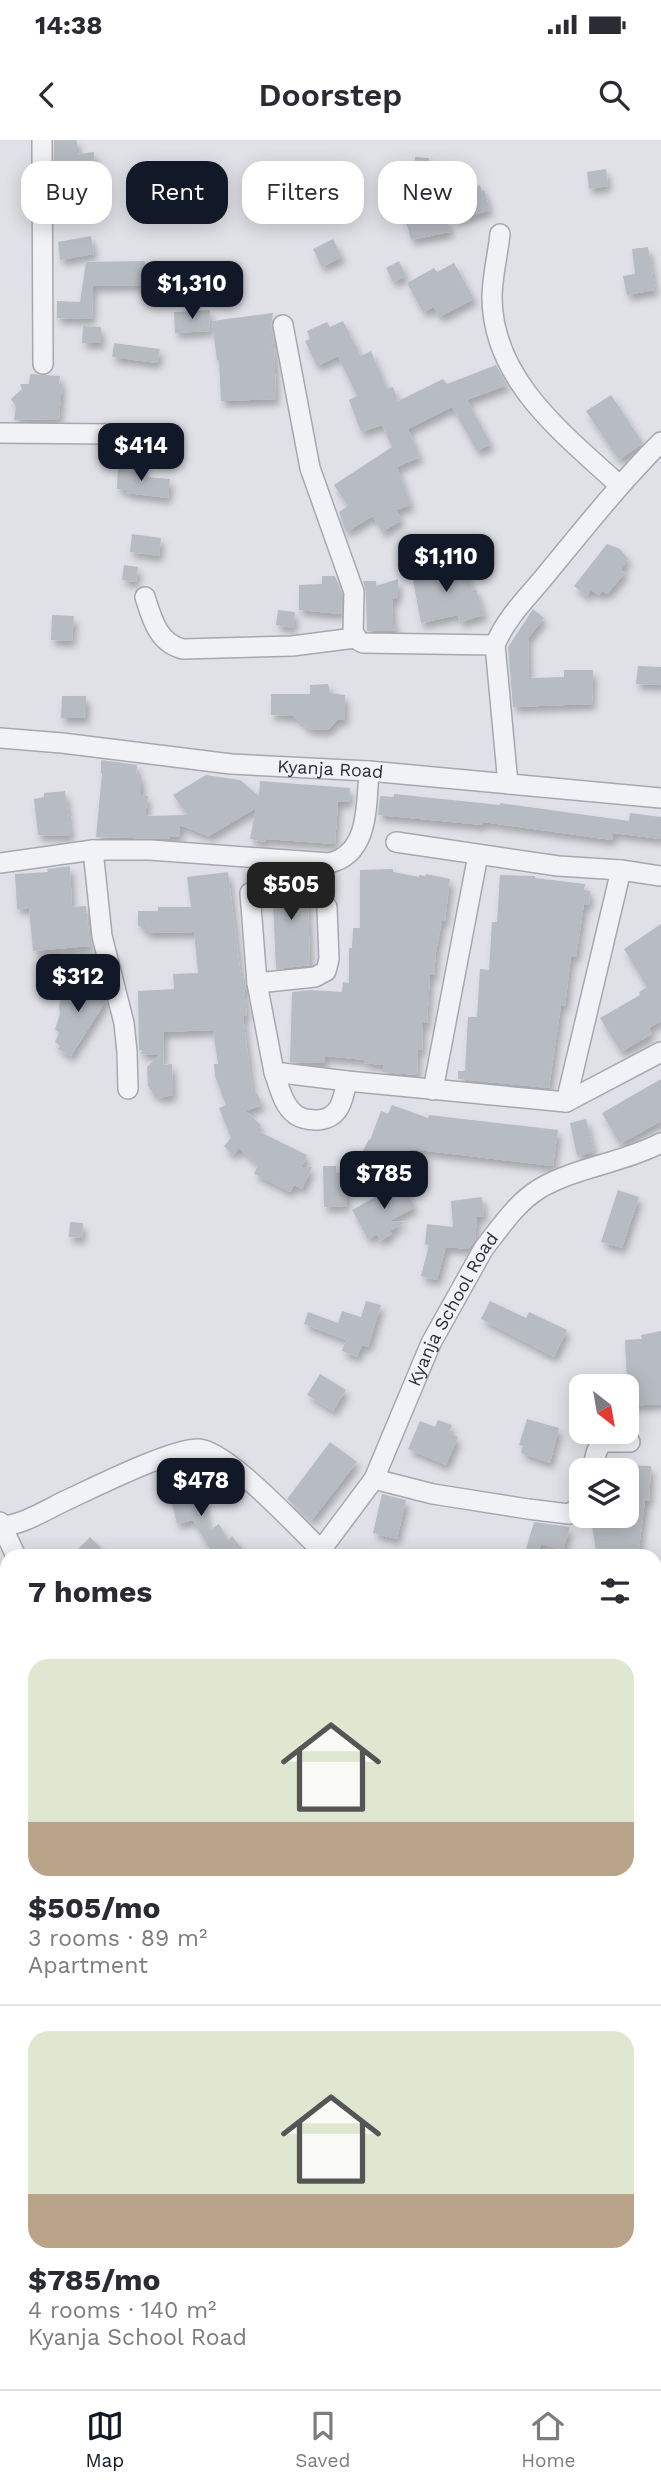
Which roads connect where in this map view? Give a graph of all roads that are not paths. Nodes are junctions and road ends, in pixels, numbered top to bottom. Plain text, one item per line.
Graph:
1 (42, 140) edge
2 (500, 233) dead end
3 (283, 325) dead end
4 (43, 364) dead end
5 (0, 433) edge
6 (114, 434) dead end
7 (661, 442) edge
8 (619, 485) junction
9 (145, 597) dead end
10 (355, 638) junction
11 (495, 645) junction
12 (0, 738) edge
13 (369, 771) junction
14 (508, 784) junction
15 (661, 798) edge
16 (396, 842) dead end
17 (93, 850) junction
18 (478, 855) junction
19 (0, 863) edge
20 (621, 870) junction
21 (661, 876) edge
22 (250, 893) dead end
23 (327, 906) dead end
24 (257, 983) junction
25 (661, 1052) edge
26 (274, 1072) junction
27 (347, 1082) junction
28 (128, 1089) dead end
29 (433, 1090) junction
30 (566, 1102) junction
31 (661, 1143) edge
32 (374, 1479) junction
33 (569, 1514) edge
34 (1, 1525) edge
35 (13, 1549) edge
36 (317, 1549) edge
37 (324, 1549) edge

1 - 4 street
2 - 8 street
3 - 10 street
5 - 6 street
7 - 8 street
8 - 11 street
9 - 10 street
10 - 11 street
11 - 14 street
12 - 13 street, Kyanja Road
13 - 14 street, Kyanja Road
13 - 17 street
14 - 15 street, Kyanja Road
16 - 18 street
17 - 19 street
17 - 28 street
18 - 20 street
18 - 29 street
20 - 21 street
20 - 30 street
22 - 24 street
23 - 24 street
24 - 26 street
25 - 30 street
26 - 27 street
26 - 27 street
27 - 29 street
29 - 30 street
31 - 32 street, Kyanja School Road
32 - 33 street
32 - 37 street, Kyanja School Road
34 - 35 street
34 - 36 street

